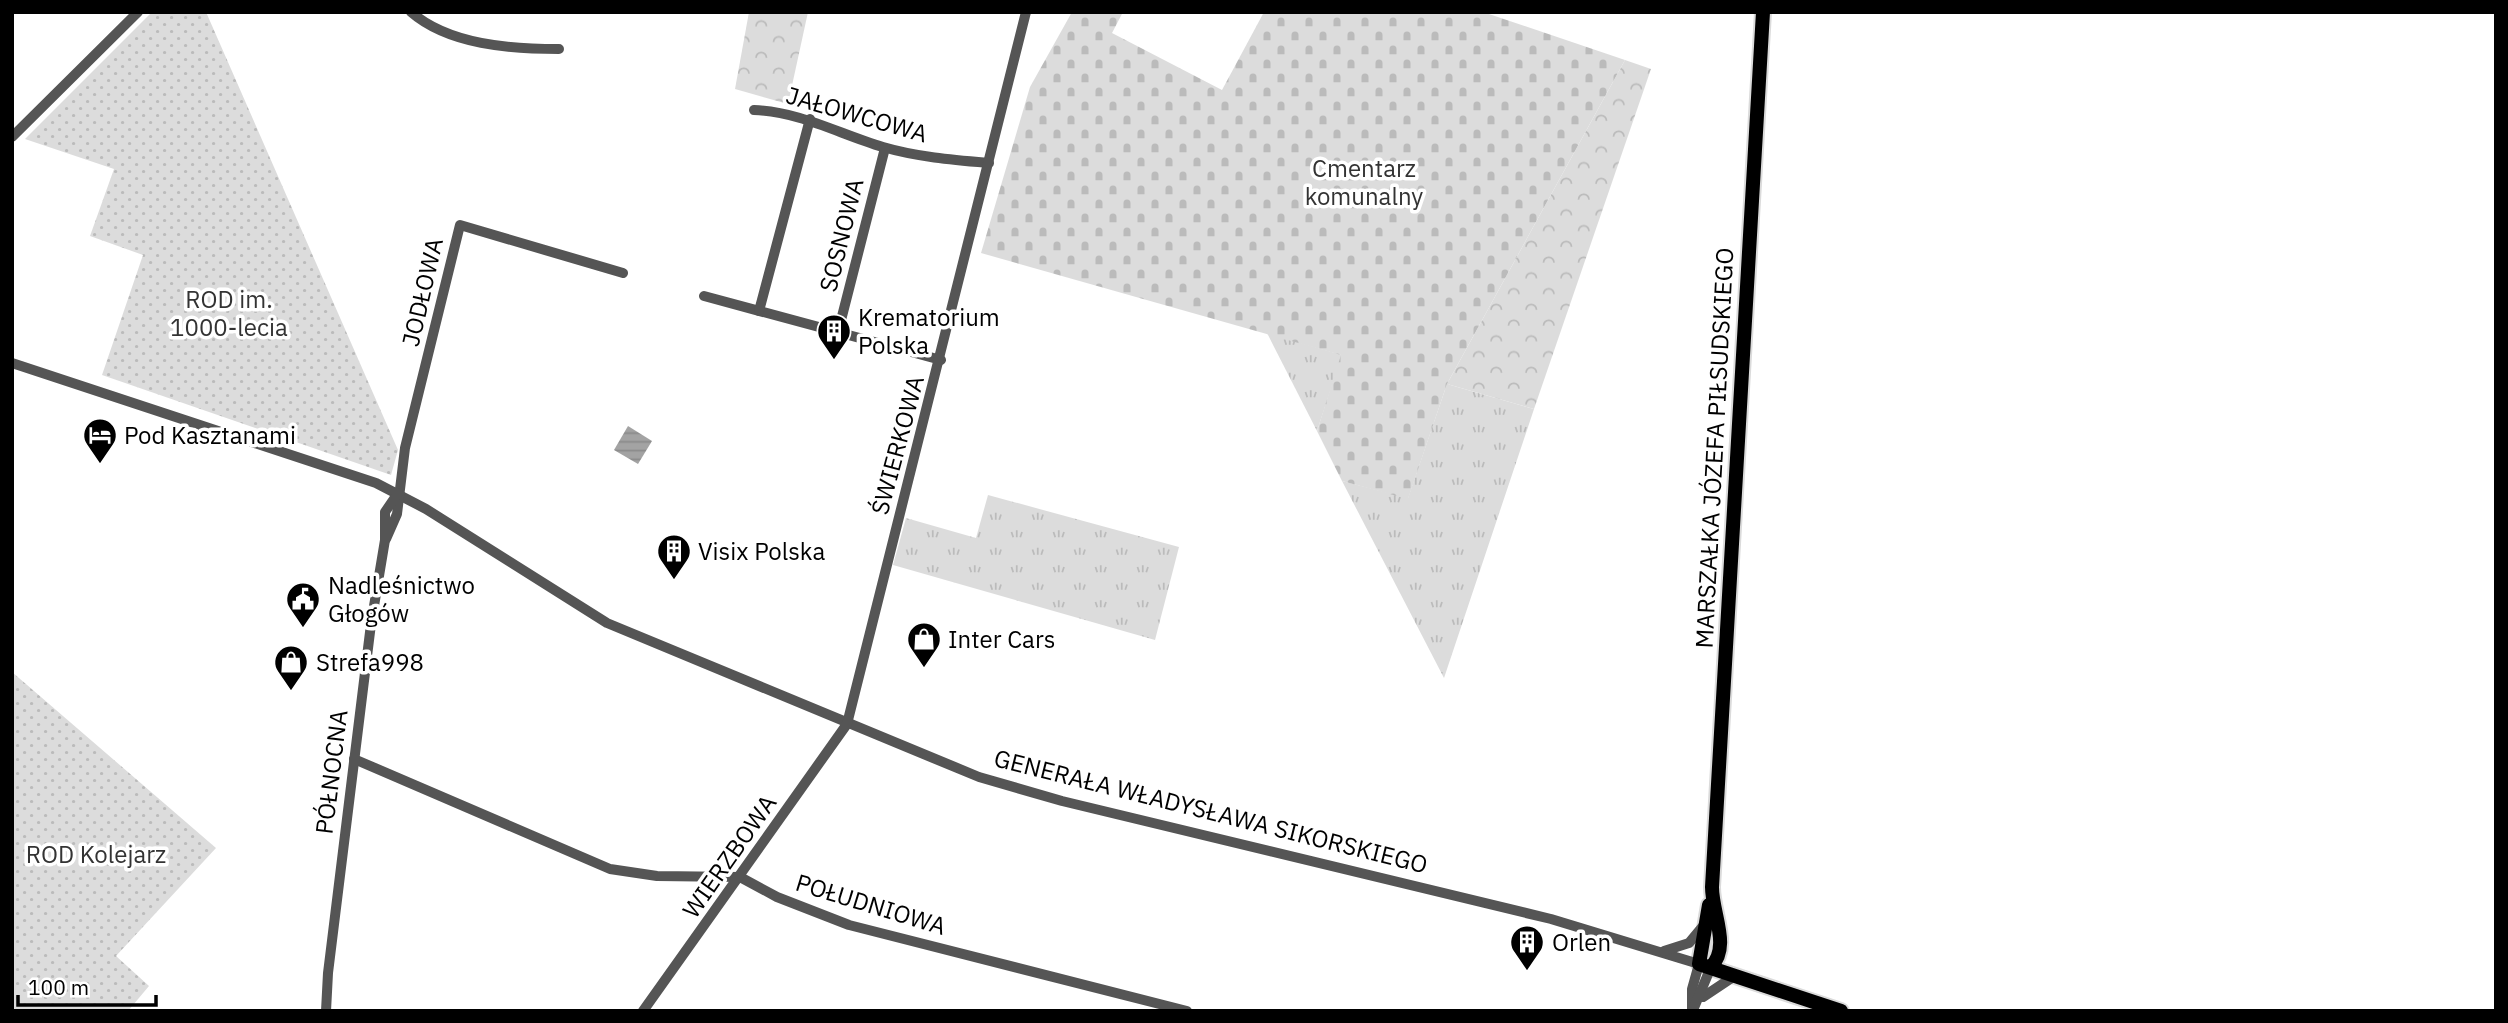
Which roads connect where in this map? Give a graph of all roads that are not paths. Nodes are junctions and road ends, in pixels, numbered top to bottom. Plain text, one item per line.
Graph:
1 (138, 12) edge
2 (411, 12) edge
3 (432, 12) edge
4 (1026, 12) edge
5 (1763, 12) edge
6 (428, 24) junction
7 (559, 49) dead end
8 (754, 110) dead end
9 (810, 119) junction
10 (12, 136) edge
11 (885, 148) junction
12 (989, 163) junction
13 (623, 273) dead end
14 (704, 296) dead end
15 (759, 311) junction
16 (838, 332) junction
17 (941, 360) junction
18 (12, 363) edge
19 (376, 483) junction
20 (398, 493) junction
21 (387, 506) junction
22 (422, 507) junction
23 (397, 514) junction
24 (385, 540) junction
25 (846, 724) junction
26 (354, 759) junction
27 (740, 877) junction
28 (1712, 887) junction
29 (1707, 920) junction
30 (1663, 951) junction
31 (1705, 965) junction
32 (1736, 975) junction
33 (1694, 1008) edge
34 (326, 1011) edge
35 (643, 1011) edge
36 (1187, 1011) edge
37 (1841, 1011) edge

1 - 10 street
2 - 6 street
3 - 6 street
4 - 12 street, ŚWIERKOWA
5 - 28 main road, MARSZAŁKA JÓZEFA PIŁSUDSKIEGO
6 - 7 street
8 - 9 street, JAŁOWCOWA
9 - 11 street, JAŁOWCOWA
9 - 15 street
11 - 12 street, JAŁOWCOWA
11 - 16 street, SOSNOWA
12 - 17 street, ŚWIERKOWA
13 - 20 street, JODŁOWA
14 - 15 street
15 - 16 street
16 - 17 street
17 - 25 street, ŚWIERKOWA
18 - 19 street, GENERAŁA WŁADYSŁAWA SIKORSKIEGO
19 - 20 street, GENERAŁA WŁADYSŁAWA SIKORSKIEGO
19 - 21 street
20 - 21 street
20 - 22 street, GENERAŁA WŁADYSŁAWA SIKORSKIEGO
20 - 23 street, PÓŁNOCNA
21 - 24 street, PÓŁNOCNA
22 - 23 street
22 - 25 street, GENERAŁA WŁADYSŁAWA SIKORSKIEGO
23 - 24 street, PÓŁNOCNA
24 - 26 street, PÓŁNOCNA
25 - 27 street, WIERZBOWA
25 - 30 street, GENERAŁA WŁADYSŁAWA SIKORSKIEGO
26 - 27 street, POŁUDNIOWA
26 - 34 street, PÓŁNOCNA
27 - 35 street, WIERZBOWA
27 - 36 street, POŁUDNIOWA
28 - 29 main road, MARSZAŁKA JÓZEFA PIŁSUDSKIEGO
28 - 31 main road, MARSZAŁKA JÓZEFA PIŁSUDSKIEGO
29 - 30 street
29 - 31 main road, MARSZAŁKA JÓZEFA PIŁSUDSKIEGO
30 - 31 street, GENERAŁA WŁADYSŁAWA SIKORSKIEGO
31 - 32 main road, GENERAŁA WŁADYSŁAWA SIKORSKIEGO
31 - 33 street
32 - 33 street
32 - 37 main road, GENERAŁA WŁADYSŁAWA SIKORSKIEGO

